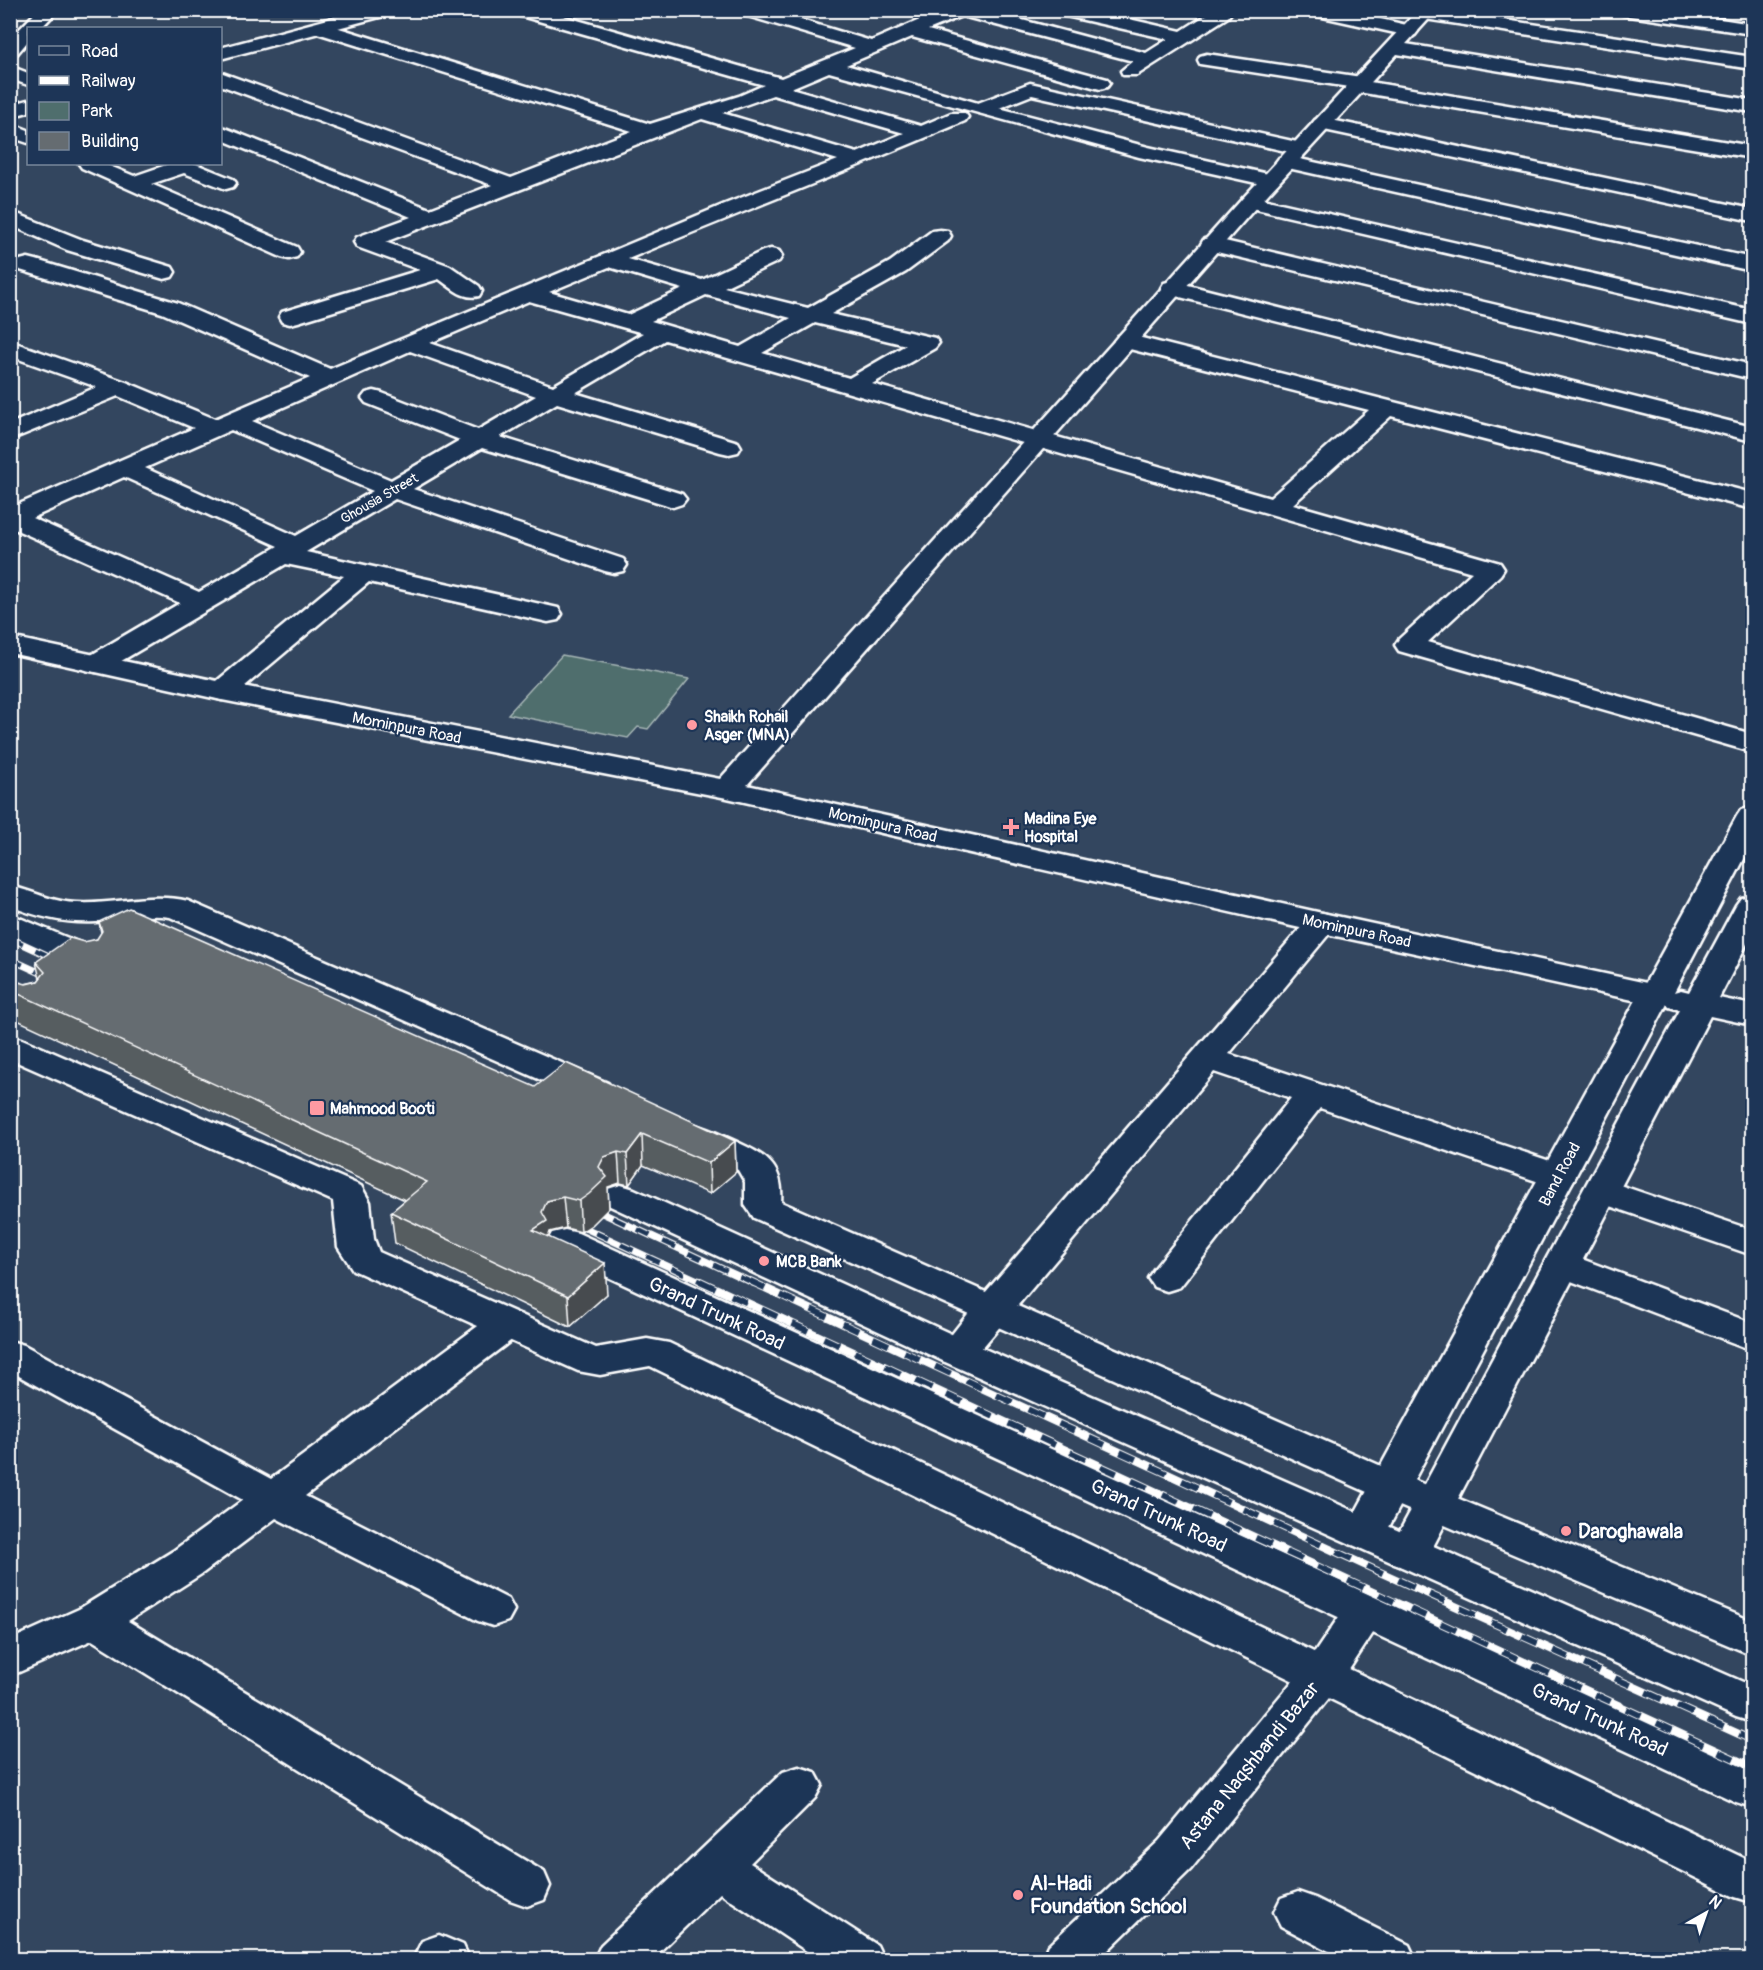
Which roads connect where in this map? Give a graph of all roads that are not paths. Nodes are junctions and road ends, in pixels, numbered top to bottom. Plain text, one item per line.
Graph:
1 (49, 10) edge
2 (385, 10) edge
3 (520, 10) edge
4 (747, 10) edge
5 (909, 10) edge
6 (961, 10) edge
7 (1063, 10) edge
8 (1315, 10) edge
9 (1623, 10) edge
10 (1426, 12) edge
11 (1222, 13) dead end
12 (937, 20) junction
13 (33, 27) edge
14 (320, 28) junction
15 (1752, 29) edge
16 (911, 31) junction
17 (27, 33) edge
18 (1184, 37) junction
19 (1402, 39) junction
20 (873, 47) junction
21 (10, 50) edge
22 (222, 53) edge
23 (1149, 59) junction
24 (1207, 60) dead end
25 (1752, 63) edge
26 (829, 66) junction
27 (10, 72) edge
28 (27, 79) edge
29 (222, 79) edge
30 (1360, 84) junction
31 (1107, 85) junction
32 (778, 87) junction
33 (1082, 100) junction
34 (27, 106) edge
35 (1752, 106) edge
36 (10, 111) edge
37 (701, 113) junction
38 (968, 113) junction
39 (1322, 124) junction
40 (10, 129) edge
41 (651, 131) junction
42 (922, 132) junction
43 (222, 133) edge
44 (27, 137) edge
45 (1752, 152) edge
46 (1293, 155) junction
47 (858, 160) junction
48 (91, 165) edge
49 (182, 165) edge
50 (1270, 180) junction
51 (133, 183) junction
52 (226, 183) dead end
53 (510, 186) junction
54 (1250, 202) junction
55 (1752, 215) edge
56 (10, 217) edge
57 (430, 217) junction
58 (940, 236) dead end
59 (1212, 244) junction
60 (75, 245) junction
61 (289, 252) dead end
62 (771, 256) dead end
63 (607, 260) junction
64 (1752, 265) edge
65 (19, 269) edge
66 (442, 271) junction
67 (164, 272) dead end
68 (702, 288) junction
69 (1173, 288) junction
70 (471, 291) dead end
71 (527, 293) junction
72 (811, 316) junction
73 (290, 317) dead end
74 (1752, 317) edge
75 (629, 323) junction
76 (662, 332) junction
77 (1126, 340) junction
78 (409, 343) junction
79 (10, 348) edge
80 (742, 355) junction
81 (1752, 372) edge
82 (330, 378) junction
83 (118, 387) junction
84 (850, 387) junction
85 (555, 395) junction
86 (374, 398) dead end
87 (1387, 407) junction
88 (223, 425) junction
89 (10, 433) edge
90 (1752, 434) edge
91 (480, 439) junction
92 (1037, 440) junction
93 (729, 447) dead end
94 (125, 468) junction
95 (392, 490) junction
96 (673, 500) dead end
97 (1752, 501) edge
98 (1274, 508) junction
99 (11, 518) edge
100 (290, 550) junction
101 (614, 565) dead end
102 (364, 573) junction
103 (201, 603) junction
104 (548, 614) dead end
105 (10, 645) edge
106 (96, 664) junction
107 (222, 691) junction
108 (1752, 743) edge
109 (728, 789) junction
110 (1752, 816) edge
111 (10, 895) edge
112 (1752, 906) edge
113 (10, 923) edge
114 (1322, 923) junction
115 (90, 959) edge
116 (1656, 995) junction
117 (1701, 1003) junction
118 (1752, 1015) edge
119 (10, 1046) edge
120 (1207, 1058) junction
121 (1313, 1094) junction
122 (621, 1103) edge
123 (665, 1123) edge
124 (1558, 1176) junction
125 (1602, 1191) junction
126 (621, 1197) dead end
127 (565, 1242) edge
128 (1752, 1243) edge
129 (1563, 1264) junction
130 (1167, 1278) dead end
131 (990, 1310) junction
132 (507, 1324) junction
133 (1752, 1337) edge
134 (957, 1352) junction
135 (10, 1354) edge
136 (1390, 1486) junction
137 (273, 1498) junction
138 (1436, 1504) junction
139 (1365, 1533) junction
140 (1409, 1553) junction
141 (493, 1610) dead end
142 (1366, 1610) junction
143 (94, 1621) junction
144 (1752, 1639) edge
145 (10, 1659) edge
146 (1322, 1676) junction
147 (1752, 1706) edge
148 (799, 1785) dead end
149 (1752, 1789) edge
150 (717, 1866) junction
151 (1752, 1883) edge
152 (526, 1886) dead end
153 (1298, 1912) dead end
154 (618, 1959) edge
155 (860, 1959) edge
156 (1066, 1959) edge
157 (1392, 1959) edge

1 - 13 street
2 - 14 street
3 - 32 street
4 - 20 street
5 - 12 street
6 - 12 street
6 - 23 street
7 - 18 street
8 - 19 street
9 - 15 street
10 - 19 street
10 - 25 street
11 - 18 street
12 - 16 street
14 - 22 street
14 - 41 street
16 - 20 street
16 - 31 street
17 - 21 street
18 - 23 street
19 - 30 street
19 - 35 street
20 - 26 street
23 - 31 street
24 - 30 street
26 - 32 street
26 - 38 street
27 - 28 street
29 - 53 street
30 - 39 street
30 - 45 street
31 - 33 street
32 - 37 street
32 - 42 street
33 - 38 street
33 - 46 street
34 - 36 street
37 - 41 street
37 - 47 street
38 - 42 street
38 - 50 street
39 - 46 street
39 - 55 street
40 - 44 street
41 - 53 street
42 - 47 street
43 - 57 street
46 - 50 street
46 - 64 street
47 - 63 street
48 - 51 street
49 - 51 street
49 - 52 street
50 - 54 street
51 - 61 street
53 - 57 street
54 - 59 street
54 - 74 street
56 - 60 street
57 - 66 street
58 - 72 street
59 - 69 street
59 - 81 street
60 - 65 street
60 - 67 street
62 - 68 street
63 - 68 street
63 - 71 street
65 - 82 street
66 - 70 street
66 - 73 street
68 - 72 street
68 - 75 street
69 - 77 street
69 - 90 street
71 - 75 street
71 - 78 street
72 - 80 street
72 - 84 street
75 - 76 street
76 - 80 street
76 - 85 street, Ghousia Street
77 - 87 street
77 - 92 street
78 - 82 street
78 - 85 street
79 - 83 street
80 - 84 street
82 - 88 street
83 - 88 street
83 - 89 street
84 - 92 street
85 - 91 street, Ghousia Street
85 - 93 street
86 - 91 street
87 - 97 street
87 - 98 street
88 - 94 street
88 - 95 street
91 - 95 street, Ghousia Street
91 - 96 street
92 - 98 street
92 - 109 street
94 - 99 street
94 - 100 street
95 - 100 street, Ghousia Street
95 - 101 street
98 - 108 street
99 - 103 street
100 - 102 street
100 - 103 street, Ghousia Street
102 - 104 street
102 - 107 street
103 - 106 street, Ghousia Street
105 - 106 street, Mominpura Road
106 - 107 street, Mominpura Road
107 - 109 street, Mominpura Road
109 - 114 street, Mominpura Road
110 - 116 street, Band Road
111 - 122 street
112 - 117 street
113 - 115 street
114 - 116 street, Mominpura Road
114 - 120 street
116 - 117 street, Mominpura Road
116 - 124 street, Band Road
117 - 118 street, Mominpura Road
117 - 125 street
119 - 132 street
120 - 121 street
120 - 131 street
121 - 124 street
121 - 130 street
123 - 131 street
124 - 136 street, Band Road
125 - 128 street
125 - 129 street
126 - 134 street
127 - 142 street, Grand Trunk Road
129 - 133 street
129 - 138 street
131 - 134 street
131 - 136 street
132 - 137 street
132 - 146 street
134 - 139 street
135 - 137 street
136 - 138 street
136 - 139 street, Band Road
137 - 141 street
137 - 143 street
138 - 140 street
138 - 144 street
139 - 140 street
140 - 147 street
142 - 146 street, Astana Naqshbandi Bazar
142 - 149 street, Grand Trunk Road
143 - 145 street
143 - 152 street
146 - 151 street
146 - 156 street, Astana Naqshbandi Bazar
148 - 150 street
150 - 154 street
150 - 155 street
153 - 157 street

